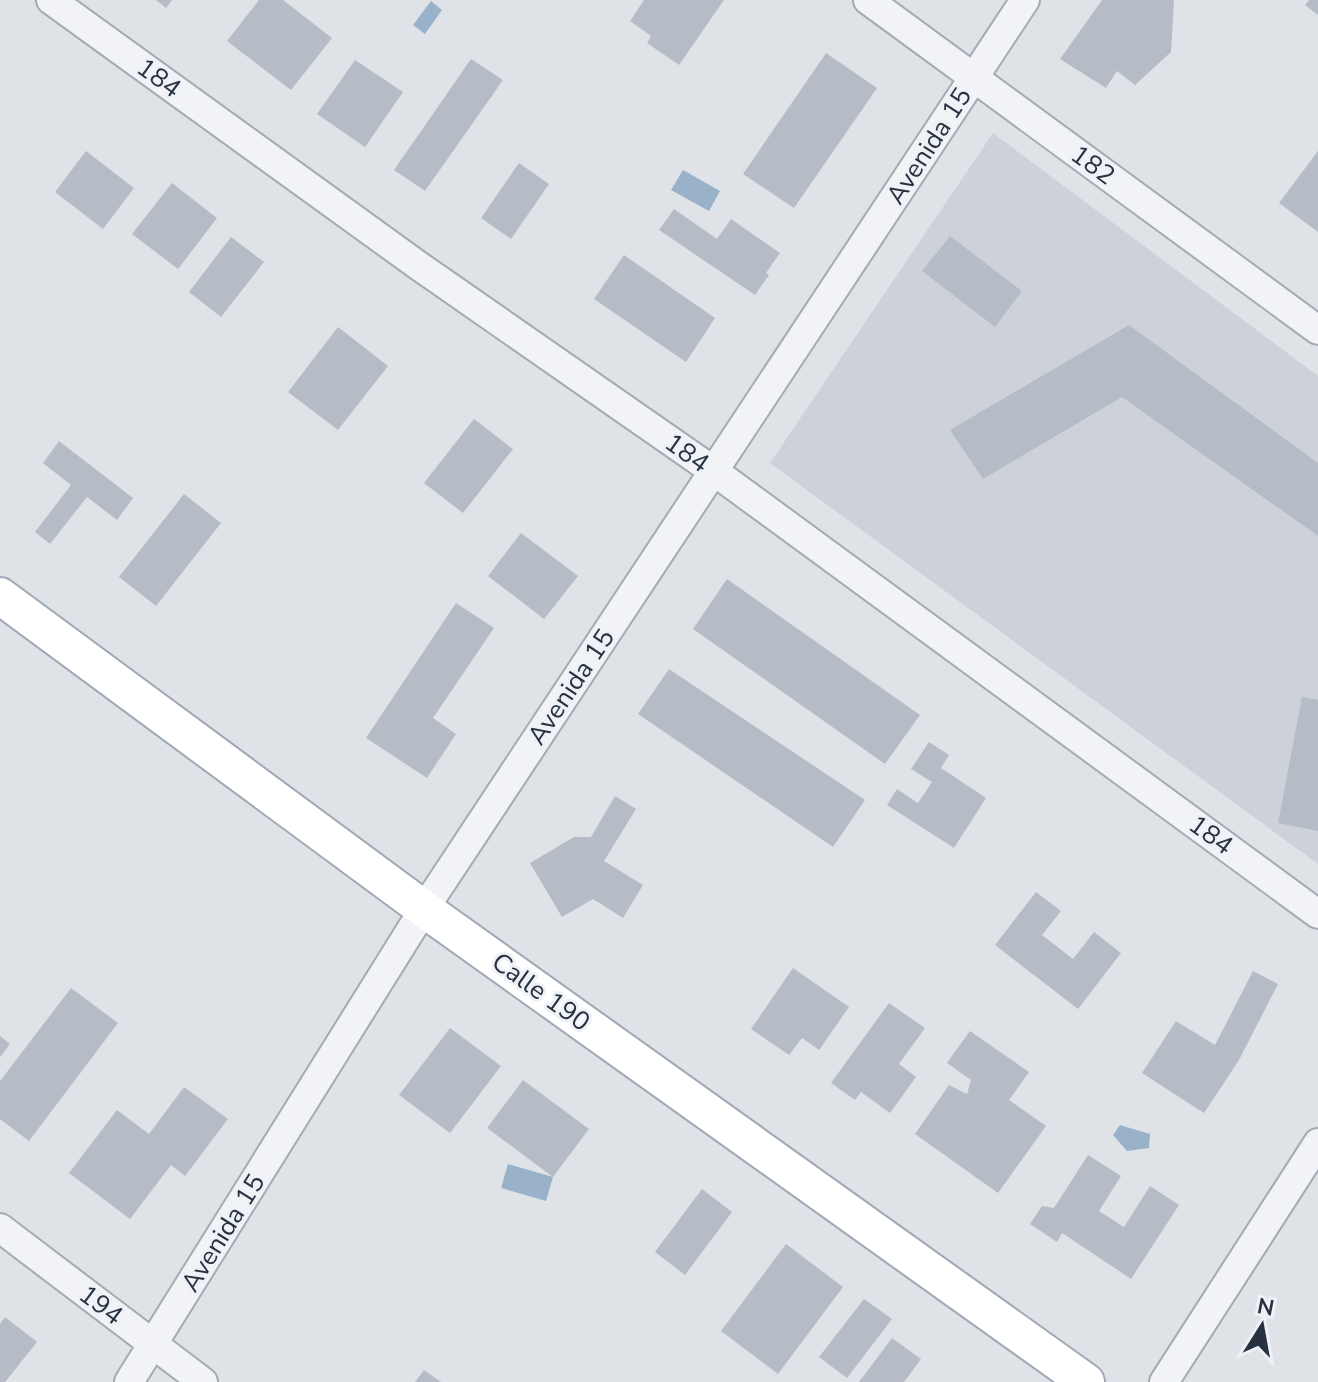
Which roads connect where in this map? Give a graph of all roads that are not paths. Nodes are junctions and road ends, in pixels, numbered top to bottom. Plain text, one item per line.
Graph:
1 (51, 0) edge
2 (868, 0) edge
3 (1025, 0) edge
4 (974, 77) junction
5 (1318, 330) edge
6 (715, 472) junction
7 (0, 596) edge
8 (424, 909) junction
9 (1318, 914) edge
10 (1318, 1143) edge
11 (0, 1228) edge
12 (153, 1345) junction
13 (129, 1382) edge
14 (203, 1382) edge
15 (1086, 1382) edge
16 (1164, 1382) edge

1 - 6 street, 184
2 - 4 street, 182
3 - 4 street, Avenida 15
4 - 5 street, 182
4 - 6 street, Avenida 15
6 - 8 street, Avenida 15
6 - 9 street, 184
7 - 8 main road, Calle 190
8 - 12 street, Avenida 15
8 - 15 main road, Calle 190
10 - 16 street
11 - 12 street, 194
12 - 13 street, Avenida 15
12 - 14 street, 194

